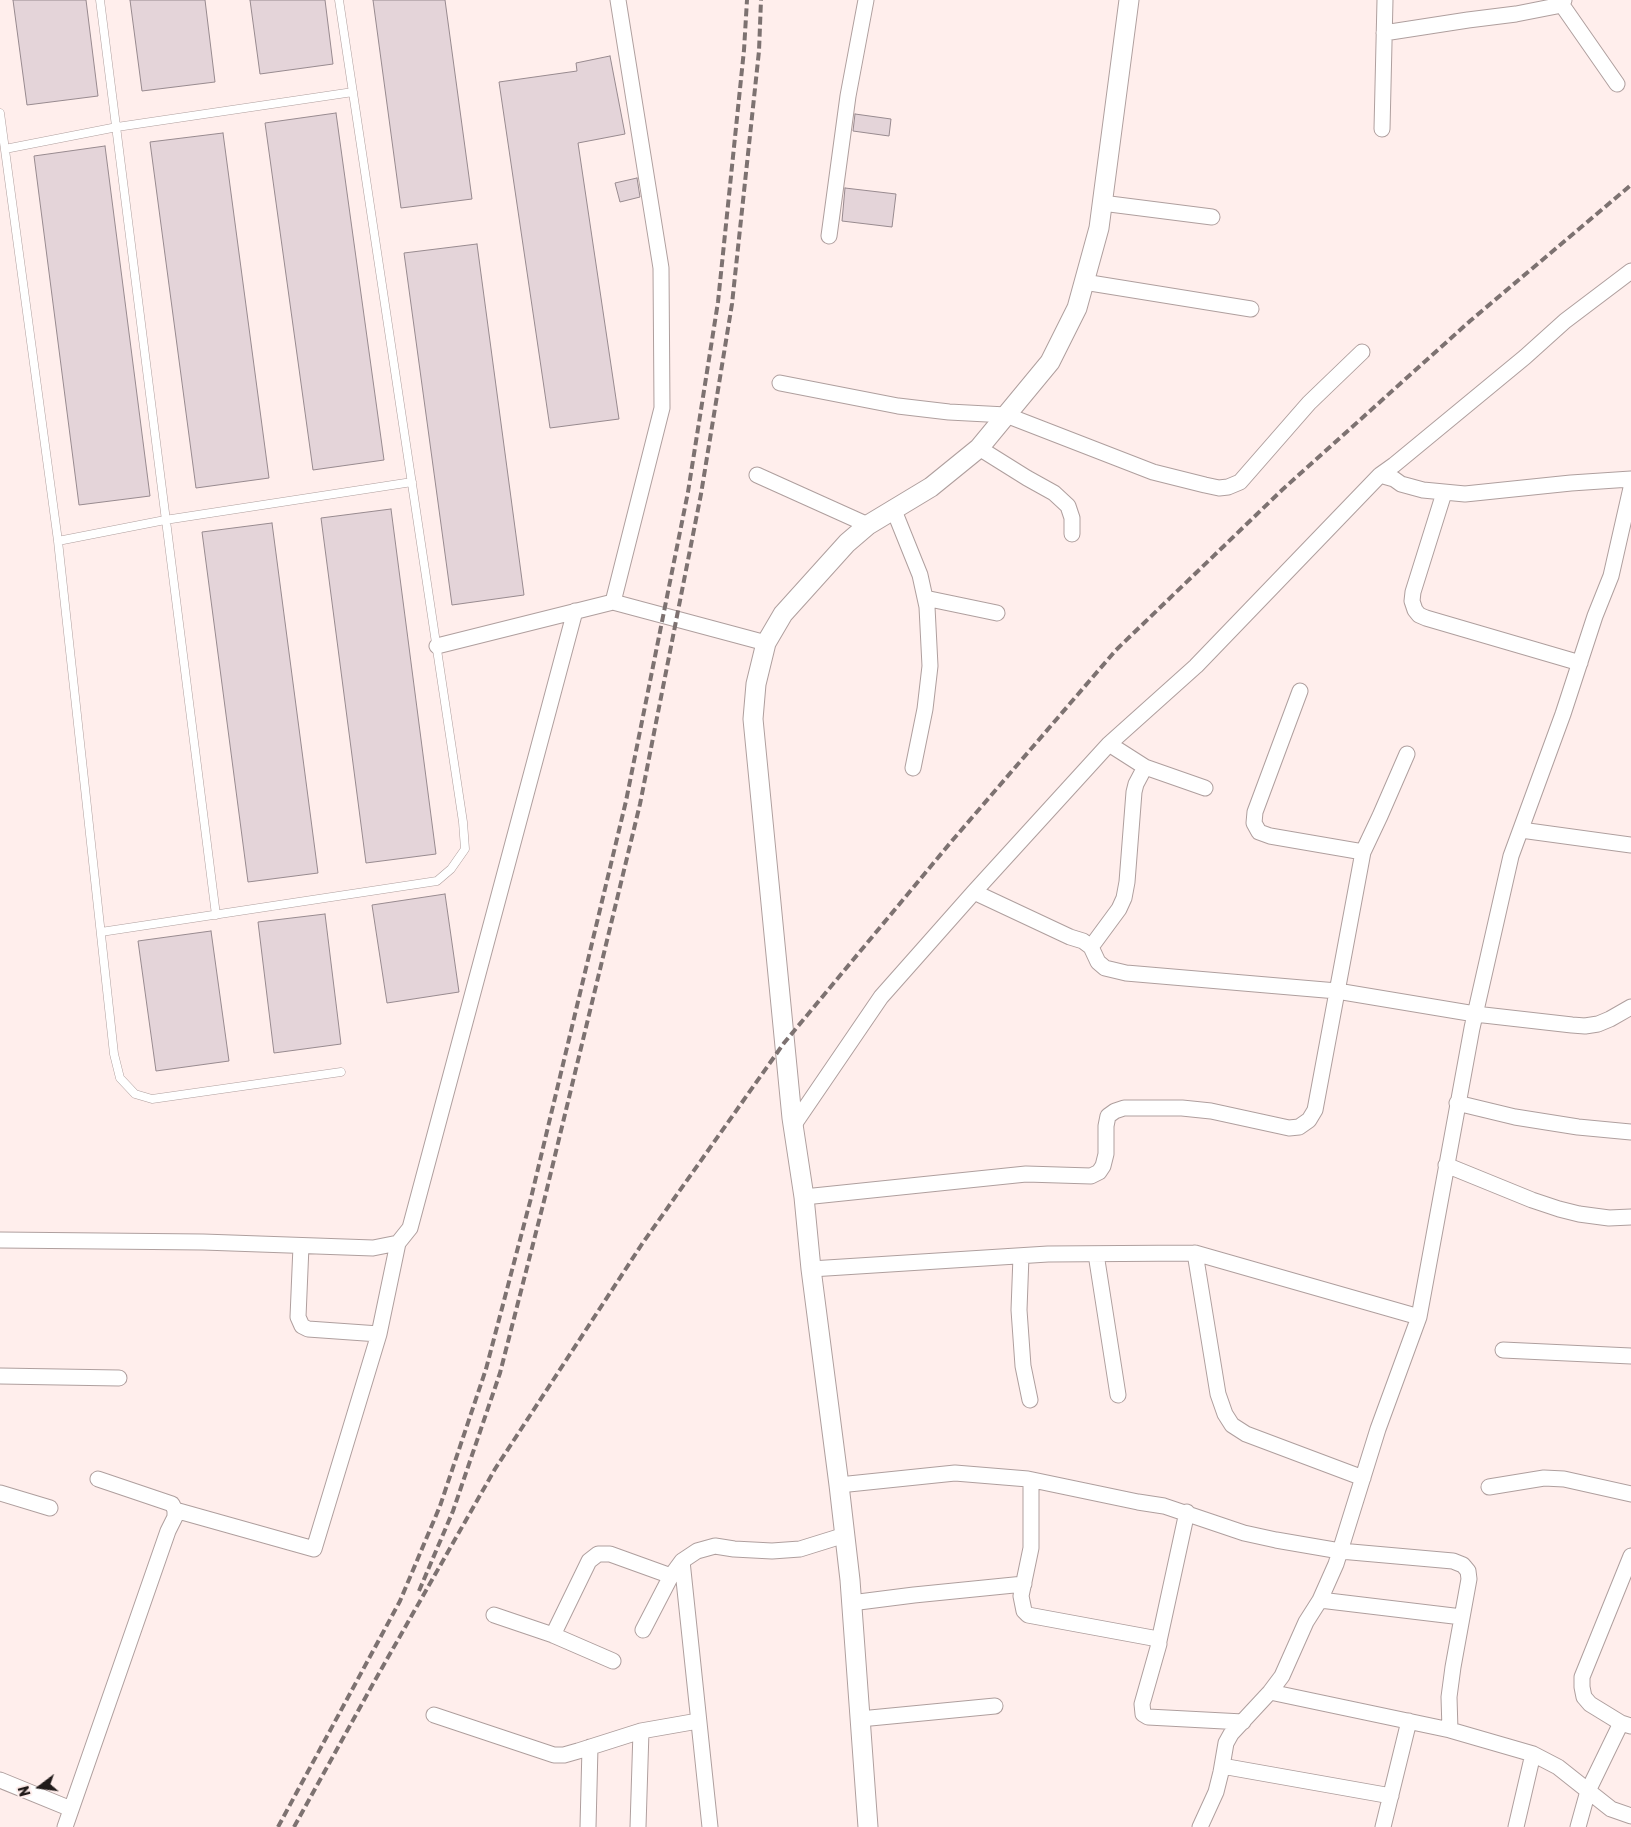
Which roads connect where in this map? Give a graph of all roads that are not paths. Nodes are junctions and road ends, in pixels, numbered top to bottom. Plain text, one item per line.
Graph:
1 (100, 0) edge
2 (339, 0) edge
3 (618, 0) edge
4 (866, 0) edge
5 (1129, 0) edge
6 (1385, 0) edge
7 (1563, 2) edge
8 (1529, 5) edge
9 (1384, 33) junction
10 (1617, 84) dead end
11 (353, 92) junction
12 (0, 113) edge
13 (118, 127) junction
14 (1382, 129) dead end
15 (5, 148) junction
16 (1102, 203) junction
17 (1212, 217) dead end
18 (829, 236) dead end
19 (1631, 271) edge
20 (1084, 282) junction
21 (1252, 309) dead end
22 (1362, 352) dead end
23 (780, 382) dead end
24 (1006, 415) junction
25 (979, 448) junction
26 (758, 475) dead end
27 (1380, 475) junction
28 (1631, 479) edge
29 (412, 482) junction
30 (1631, 488) edge
31 (1444, 493) junction
32 (894, 508) junction
33 (165, 520) junction
34 (868, 525) junction
35 (1072, 534) dead end
36 (58, 541) junction
37 (925, 598) junction
38 (613, 602) junction
39 (575, 611) junction
40 (997, 613) dead end
41 (766, 644) junction
42 (437, 646) junction
43 (1580, 662) junction
44 (1300, 691) dead end
45 (1109, 744) junction
46 (1407, 754) dead end
47 (1146, 767) junction
48 (913, 768) dead end
49 (1205, 788) dead end
50 (1521, 830) junction
51 (1631, 845) edge
52 (1363, 852) junction
53 (974, 892) junction
54 (216, 915) junction
55 (100, 932) junction
56 (1091, 948) junction
57 (1338, 991) junction
58 (1631, 1006) edge
59 (1475, 1014) junction
60 (341, 1072) dead end
61 (1457, 1103) junction
62 (793, 1126) junction
63 (1631, 1132) edge
64 (1446, 1165) junction
65 (804, 1197) junction
66 (1631, 1217) edge
67 (0, 1240) edge
68 (398, 1243) junction
69 (301, 1246) junction
70 (1195, 1253) junction
71 (1096, 1254) junction
72 (1021, 1256) junction
73 (811, 1269) junction
74 (1419, 1317) junction
75 (379, 1334) junction
76 (1503, 1350) dead end
77 (1631, 1356) edge
78 (0, 1376) edge
79 (119, 1378) dead end
80 (1118, 1394) dead end
81 (1030, 1400) dead end
82 (98, 1478) dead end
83 (1363, 1478) junction
84 (1031, 1480) junction
85 (839, 1485) junction
86 (1489, 1487) dead end
87 (0, 1493) edge
88 (1631, 1494) edge
89 (50, 1508) dead end
90 (175, 1510) junction
91 (1187, 1512) junction
92 (845, 1535) junction
93 (1340, 1551) junction
94 (1631, 1556) edge
95 (682, 1561) junction
96 (671, 1576) junction
97 (1024, 1584) junction
98 (1320, 1600) junction
99 (852, 1603) junction
100 (494, 1615) dead end
101 (1462, 1618) junction
102 (643, 1630) dead end
103 (552, 1634) junction
104 (1159, 1641) junction
105 (613, 1661) dead end
106 (1270, 1692) junction
107 (995, 1706) dead end
108 (434, 1715) dead end
109 (860, 1719) junction
110 (1409, 1721) junction
111 (698, 1722) junction
112 (1243, 1722) junction
113 (1626, 1725) edge
114 (1450, 1730) junction
115 (641, 1731) junction
116 (590, 1747) junction
117 (1533, 1754) junction
118 (1222, 1766) junction
119 (0, 1780) edge
120 (1588, 1791) junction
121 (1391, 1796) junction
122 (71, 1809) junction
123 (1631, 1816) edge
124 (65, 1827) edge
125 (588, 1827) edge
126 (638, 1827) edge
127 (710, 1827) edge
128 (868, 1827) edge
129 (1200, 1827) edge
130 (1383, 1827) edge
131 (1516, 1827) edge
132 (1578, 1827) edge

1 - 13 lane
2 - 11 lane
3 - 38 street
4 - 18 street
5 - 16 street
6 - 9 street
7 - 8 street
7 - 10 street
8 - 9 street
9 - 14 street
11 - 13 lane
11 - 29 lane
12 - 15 lane
13 - 15 lane
13 - 33 lane
15 - 36 lane
16 - 17 street
16 - 20 street
19 - 27 street
20 - 21 street
20 - 24 street
22 - 24 street
23 - 24 street
24 - 25 street
25 - 32 street
25 - 35 street
26 - 34 street
27 - 31 street
27 - 45 street
28 - 31 street
29 - 33 lane
29 - 42 lane
30 - 43 street
31 - 43 street
32 - 34 street
32 - 37 street
33 - 36 lane
33 - 54 lane
34 - 41 street
36 - 55 lane
37 - 40 street
37 - 48 street
38 - 39 street
38 - 41 street
39 - 42 street
39 - 68 street
41 - 62 street
42 - 54 lane
43 - 50 street
44 - 52 street
45 - 47 street
45 - 53 street
46 - 52 street
47 - 49 street
47 - 56 street
50 - 51 street
50 - 59 street
52 - 57 street
53 - 56 street
53 - 62 street
54 - 55 lane
55 - 60 lane
56 - 57 street
57 - 59 street
57 - 65 street
58 - 59 street
59 - 61 street
61 - 63 street
61 - 64 street
62 - 65 street
64 - 66 street
64 - 74 street
65 - 73 street
67 - 69 street
68 - 69 street
68 - 75 street
69 - 75 street
70 - 71 street
70 - 74 street
70 - 83 street
71 - 72 street
71 - 80 street
72 - 73 street
72 - 81 street
73 - 85 street
74 - 83 street
75 - 90 street
76 - 77 street
78 - 79 street
82 - 90 street
83 - 93 street
84 - 85 street
84 - 91 street
84 - 97 street
85 - 92 street
86 - 88 street
87 - 89 street
90 - 122 street
91 - 93 street
91 - 104 street
92 - 95 street
92 - 99 street
93 - 98 street
93 - 101 street
94 - 113 street
95 - 96 street
95 - 111 street
96 - 102 street
96 - 103 street
97 - 99 street
97 - 104 street
98 - 101 street
98 - 106 street
99 - 109 street
100 - 103 street
101 - 114 street
103 - 105 street
104 - 112 street
106 - 110 street
106 - 112 street
107 - 109 street
108 - 116 street
109 - 128 street
110 - 114 street
110 - 121 street
111 - 115 street
111 - 127 street
112 - 118 street
113 - 120 street
114 - 117 street
115 - 116 street
115 - 126 street
116 - 125 street
117 - 120 street
117 - 131 street
118 - 121 street
118 - 129 street
119 - 122 street
120 - 123 street
120 - 132 street
121 - 130 street
122 - 124 street

